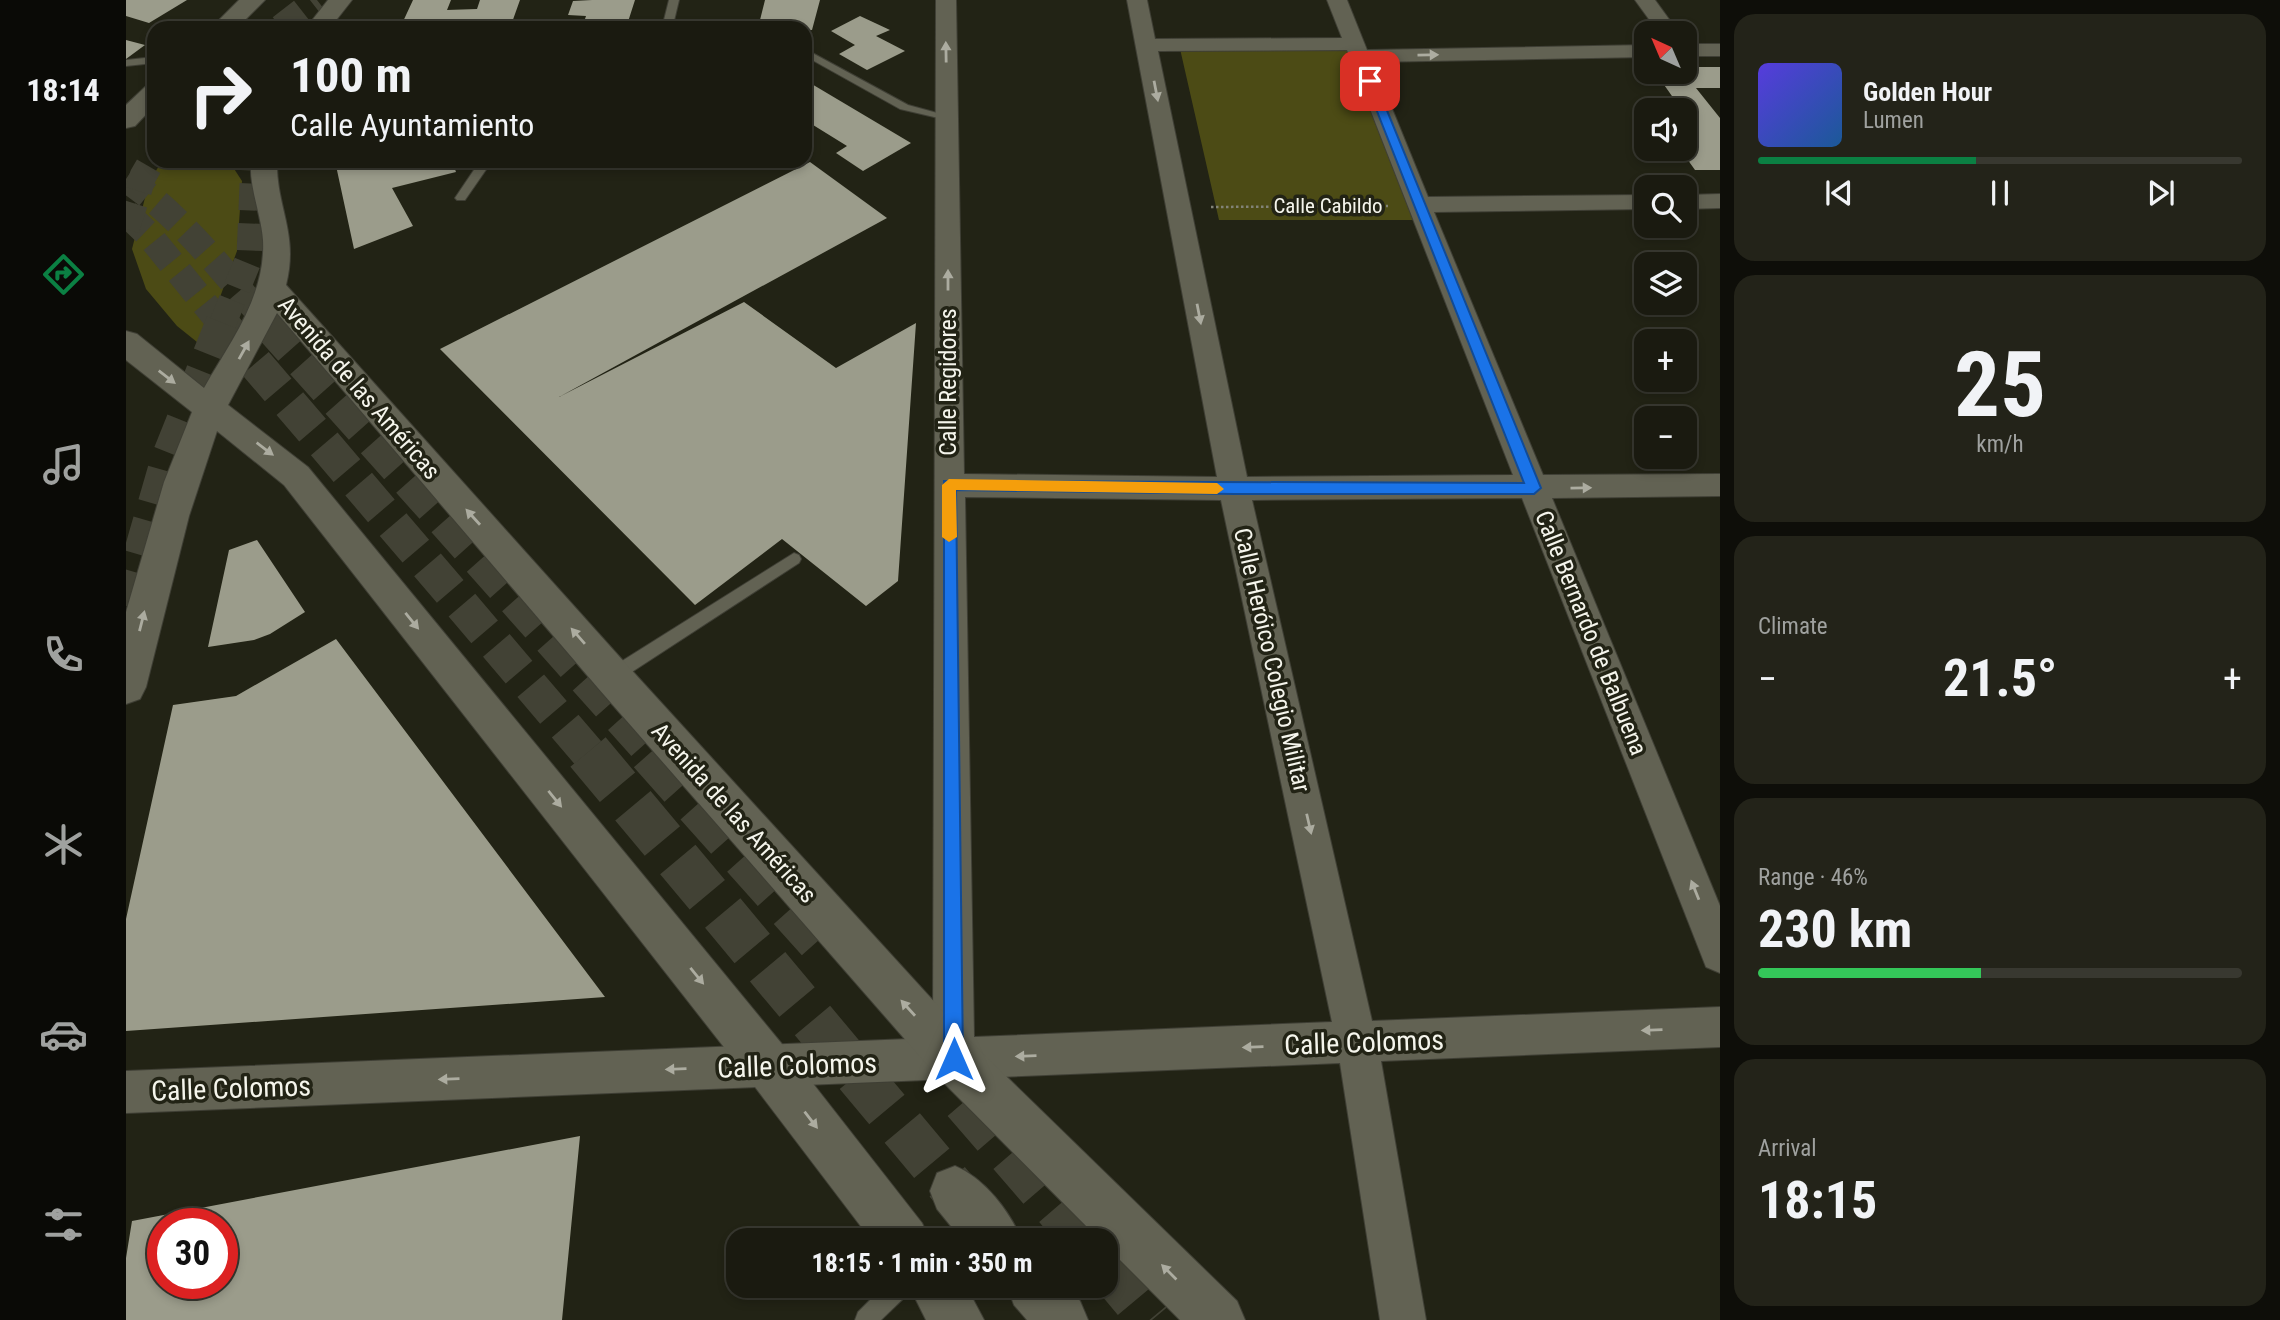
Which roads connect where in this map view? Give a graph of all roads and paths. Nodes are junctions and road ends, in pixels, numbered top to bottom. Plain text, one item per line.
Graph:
1 (674, 0) edge
2 (946, 0) edge
3 (1137, 0) edge
4 (1337, 0) edge
5 (1645, 0) edge
6 (253, 2) edge
7 (231, 21) edge
8 (669, 21) edge
9 (1660, 21) edge
10 (1147, 45) junction
11 (1357, 50) junction
12 (1698, 50) edge
13 (1720, 50) edge
14 (1634, 51) edge
15 (812, 55) edge
16 (147, 61) edge
17 (126, 63) edge
18 (947, 117) junction
19 (259, 168) edge
20 (481, 168) edge
21 (461, 198) dead end
22 (1720, 201) edge
23 (1634, 202) edge
24 (1697, 202) edge
25 (1420, 205) junction
26 (1178, 207) junction
27 (271, 287) junction
28 (126, 342) edge
29 (209, 409) junction
30 (949, 485) junction
31 (1720, 485) edge
32 (1534, 488) junction
33 (1234, 489) junction
34 (794, 559) dead end
35 (612, 676) junction
36 (126, 687) edge
37 (1720, 953) edge
38 (1720, 1027) edge
39 (1357, 1043) junction
40 (954, 1059) junction
41 (769, 1066) junction
42 (126, 1093) edge
43 (955, 1191) tunnel mouth
44 (894, 1228) edge
45 (985, 1228) edge
46 (888, 1298) edge
47 (1043, 1298) edge
48 (866, 1320) edge
49 (1061, 1320) edge
50 (1218, 1320) edge
51 (1403, 1320) edge

1 - 8 lane
18 -> 2 street, Calle Regidores
3 - 10 street, Calle Heróico Colegio Militar
4 - 11 street, Calle Bernardo de Balbuena
5 - 9 street
6 - 7 main road
10 - 11 street
10 -> 26 street, Calle Heróico Colegio Militar
11 -> 14 street
11 - 25 street, Calle Bernardo de Balbuena
12 - 13 street
15 - 18 lane
16 - 17 lane
30 -> 18 street, Calle Regidores
19 - 27 main road
20 - 21 lane
22 - 24 street
23 - 25 street
25 - 26 path, Calle Cabildo
25 - 32 street, Calle Bernardo de Balbuena
26 -> 33 street, Calle Heróico Colegio Militar
29 -> 27 main road
35 -> 27 main road, Avenida de las Américas
28 -> 29 main road
36 -> 29 main road
29 -> 41 main road
30 - 33 street
30 - 40 street, Calle Regidores
32 -> 31 street
32 - 33 street
37 -> 32 street, Calle Bernardo de Balbuena
33 -> 39 street, Calle Heróico Colegio Militar
34 - 35 lane
40 -> 35 main road, Avenida de las Américas
38 -> 39 street, Calle Colomos
39 -> 40 street, Calle Colomos
39 - 51 street, Calle Heróico Colegio Militar
40 - 41 street, Calle Colomos
50 -> 40 main road, Avenida de las Américas
41 -> 42 street, Calle Colomos
41 -> 44 main road
43 - 45 main road
46 - 48 lane
47 - 49 main road

